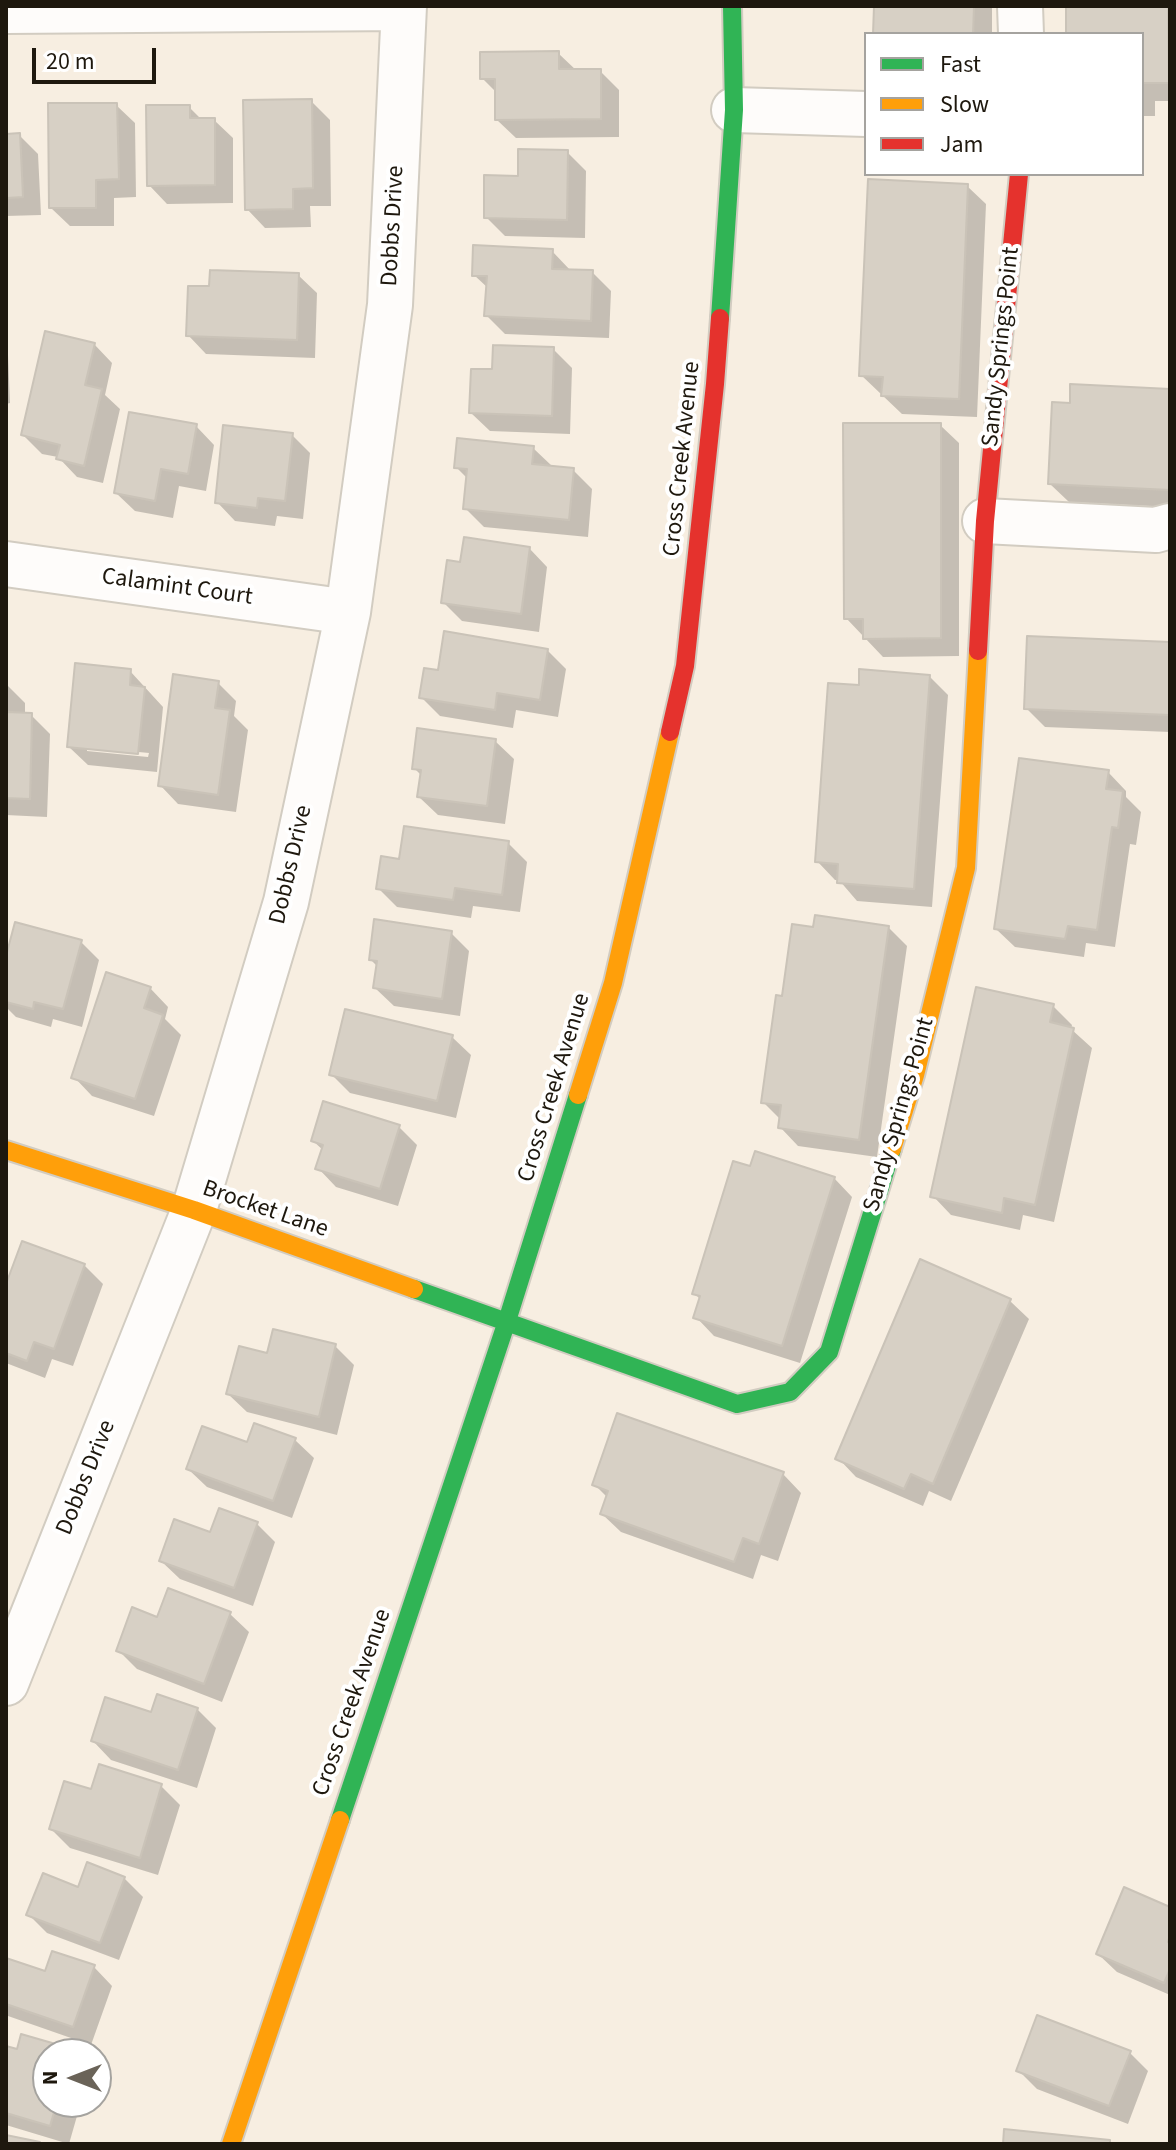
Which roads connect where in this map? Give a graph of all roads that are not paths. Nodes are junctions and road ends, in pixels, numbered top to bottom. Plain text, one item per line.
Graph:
1 (732, 6) edge
2 (1020, 6) edge
3 (404, 7) edge
4 (6, 11) edge
5 (1021, 32) edge
6 (734, 110) junction
7 (864, 114) edge
8 (1019, 176) edge
9 (985, 521) junction
10 (1170, 526) edge
11 (6, 564) edge
12 (348, 612) junction
13 (6, 1150) edge
14 (194, 1210) junction
15 (507, 1321) junction
16 (6, 1683) edge
17 (231, 2144) edge

1 - 6 street, Cross Creek Avenue
2 - 5 street
3 - 4 street
3 - 12 street, Dobbs Drive
6 - 7 street
6 - 15 street, Cross Creek Avenue
8 - 9 street, Sandy Springs Point
9 - 10 street
9 - 15 street, Sandy Springs Point
11 - 12 street, Calamint Court
12 - 14 street, Dobbs Drive
13 - 14 street, Brocket Lane
14 - 15 street, Brocket Lane
14 - 16 street, Dobbs Drive
15 - 17 street, Cross Creek Avenue

